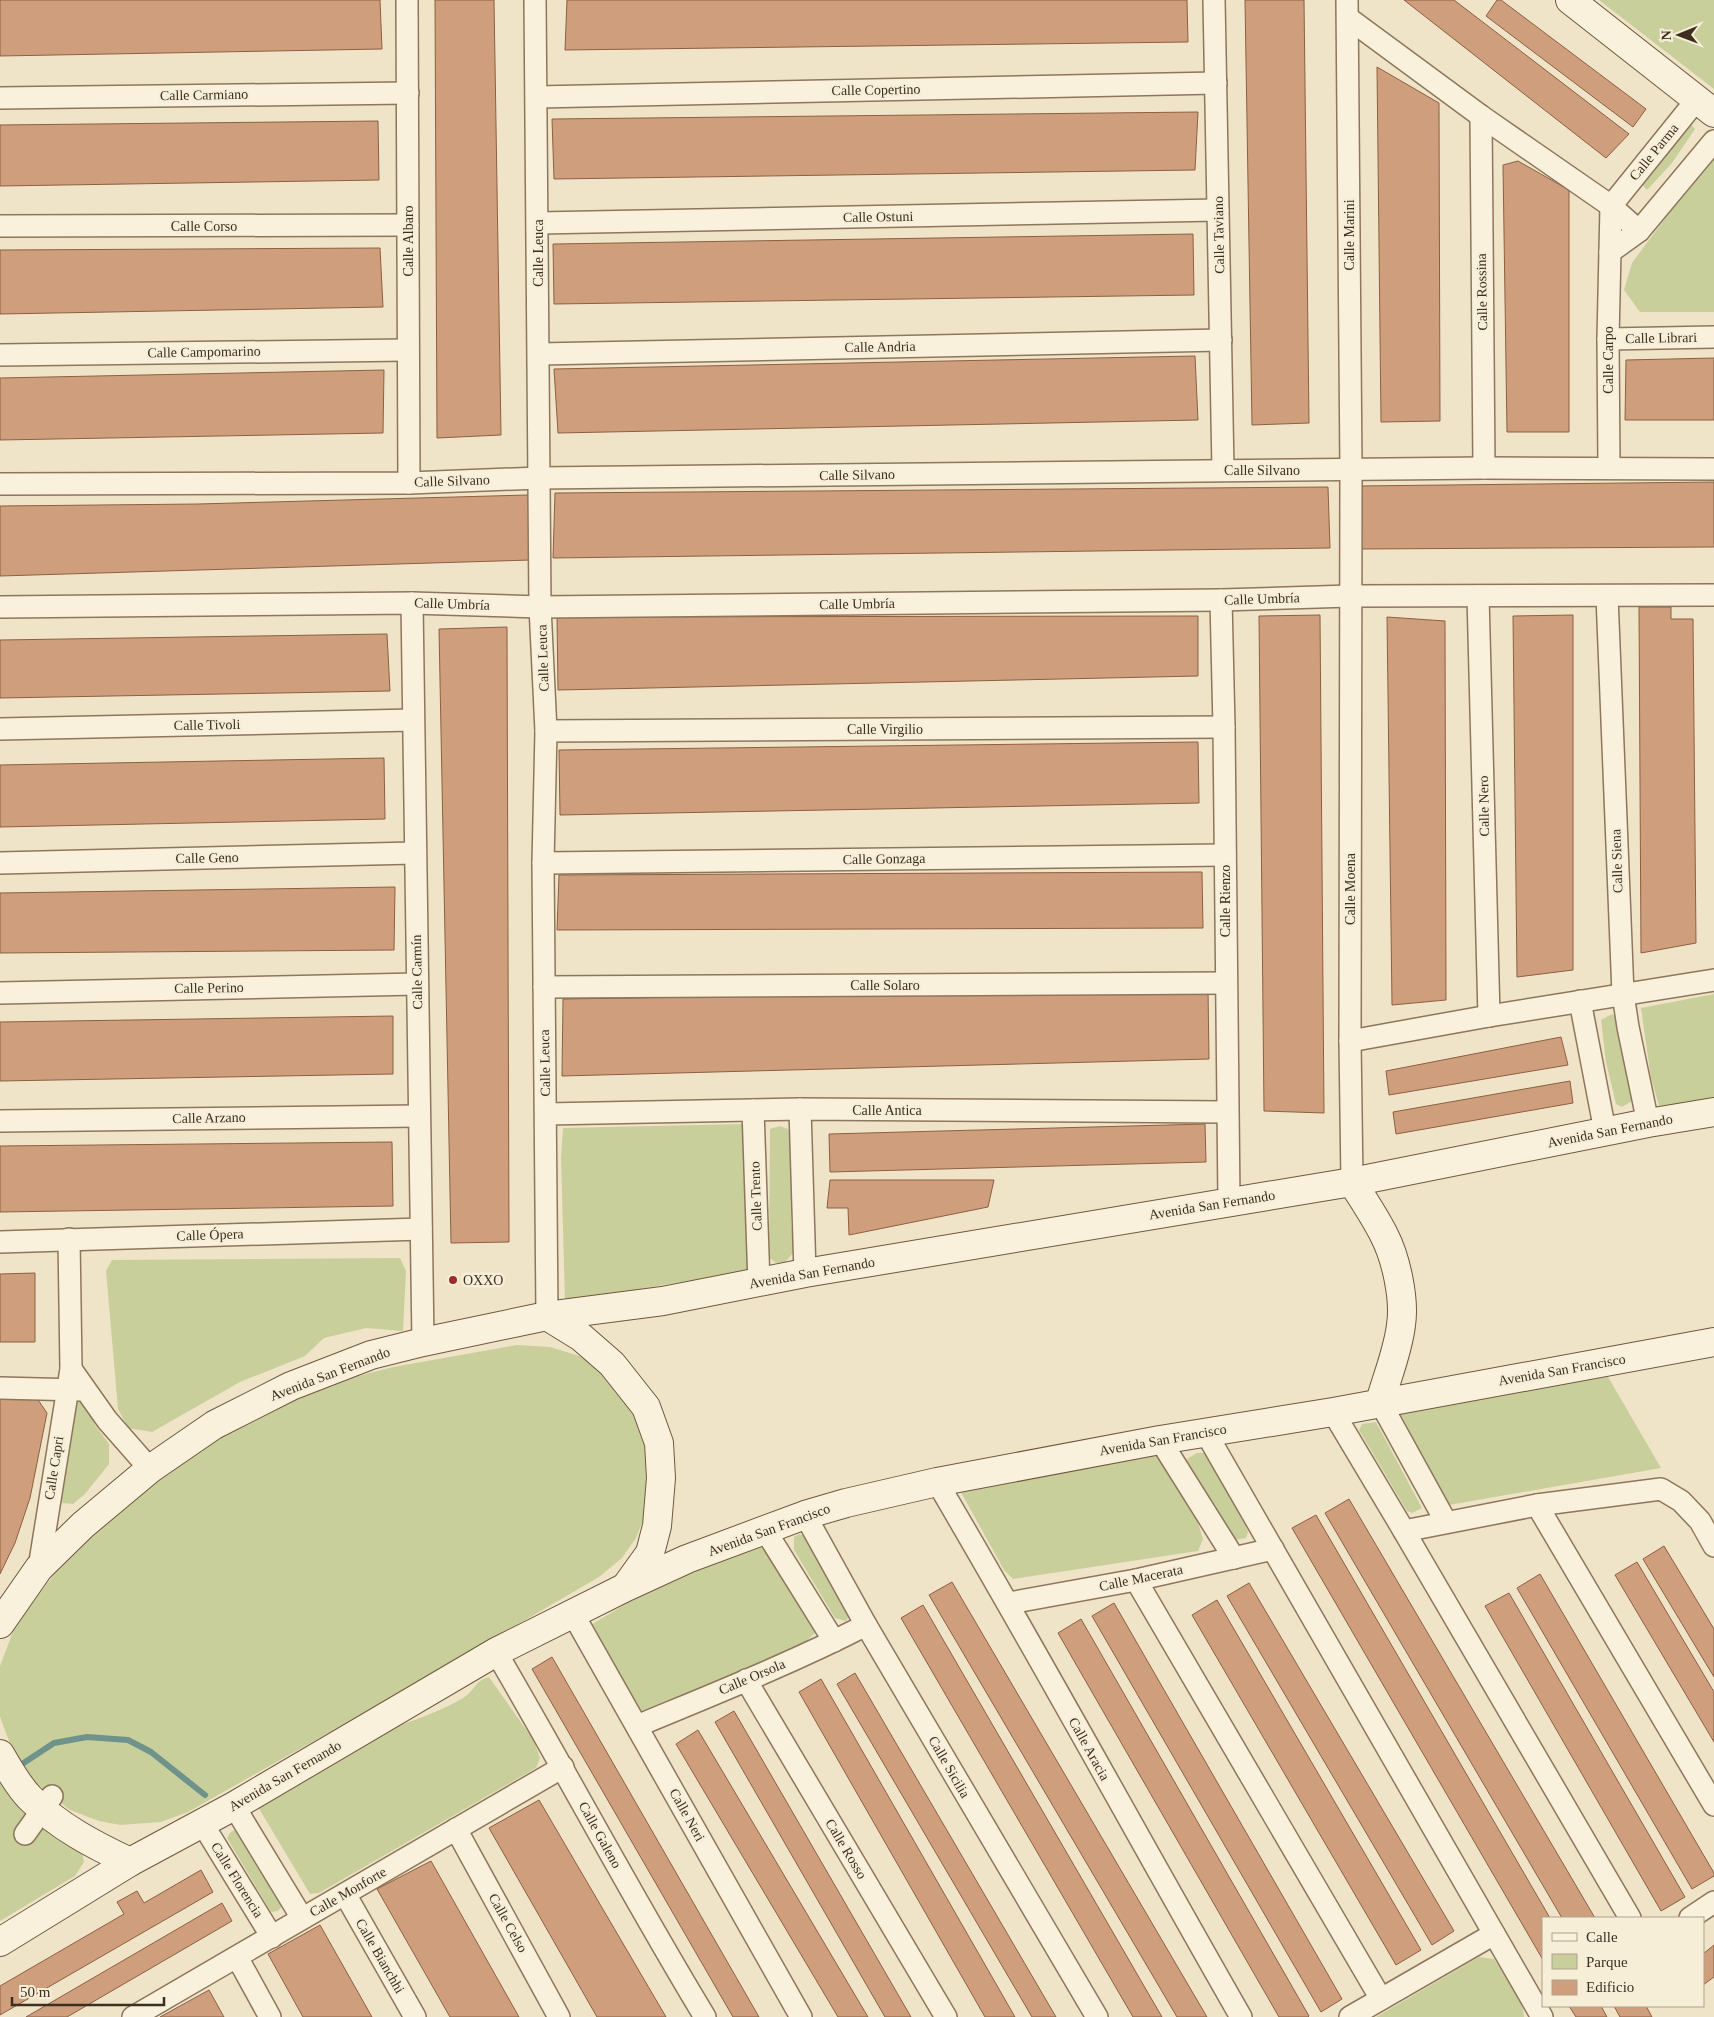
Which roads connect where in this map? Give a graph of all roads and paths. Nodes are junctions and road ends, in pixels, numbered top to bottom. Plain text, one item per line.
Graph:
1 (407, 0) edge
2 (535, 0) edge
3 (1214, 0) edge
4 (1570, 0) edge
5 (1348, 9) edge
6 (1216, 83) junction
7 (408, 93) junction
8 (536, 96) junction
9 (0, 98) edge
10 (1706, 105) edge
11 (1480, 116) junction
12 (1714, 141) edge
13 (1611, 206) junction
14 (1218, 210) junction
15 (538, 223) junction
16 (408, 225) junction
17 (0, 226) edge
18 (1639, 231) junction
19 (1610, 252) junction
20 (1714, 337) edge
21 (1608, 339) junction
22 (1221, 340) junction
23 (407, 350) junction
24 (539, 354) junction
25 (0, 355) edge
26 (1484, 468) junction
27 (1609, 468) junction
28 (1714, 468) edge
29 (1222, 470) junction
30 (1351, 470) junction
31 (539, 478) junction
32 (409, 483) junction
33 (0, 484) edge
34 (1714, 595) edge
35 (1350, 596) junction
36 (1478, 596) junction
37 (1607, 596) junction
38 (1221, 600) junction
39 (412, 602) junction
40 (0, 607) edge
41 (540, 607) junction
42 (413, 720) junction
43 (1224, 727) junction
44 (0, 729) edge
45 (546, 731) junction
46 (414, 854) junction
47 (1224, 855) junction
48 (0, 863) edge
49 (543, 864) junction
50 (1714, 980) edge
51 (1225, 983) junction
52 (417, 984) junction
53 (544, 986) junction
54 (0, 993) edge
55 (1623, 994) junction
56 (1580, 1001) junction
57 (1489, 1016) junction
58 (1350, 1041) junction
59 (800, 1109) junction
60 (753, 1110) junction
61 (1227, 1112) junction
62 (1714, 1112) edge
63 (546, 1114) junction
64 (418, 1116) junction
65 (0, 1121) edge
66 (1648, 1123) junction
67 (1605, 1131) junction
68 (1352, 1182) junction
69 (1228, 1202) junction
70 (421, 1229) junction
71 (69, 1239) junction
72 (0, 1242) edge
73 (805, 1273) junction
74 (759, 1283) junction
75 (547, 1316) junction
76 (423, 1342) junction
77 (1714, 1342) edge
78 (0, 1388) edge
79 (76, 1390) junction
80 (1380, 1402) junction
81 (1332, 1412) junction
82 (1206, 1433) junction
83 (1160, 1440) junction
84 (150, 1469) junction
85 (937, 1482) junction
86 (1536, 1505) junction
87 (805, 1515) junction
88 (1446, 1522) junction
89 (765, 1530) junction
90 (1404, 1531) junction
91 (1714, 1546) edge
92 (1273, 1549) junction
93 (1234, 1558) junction
94 (39, 1568) junction
95 (1136, 1580) junction
96 (626, 1587) junction
97 (1009, 1603) junction
98 (573, 1614) junction
99 (0, 1624) edge
100 (866, 1625) junction
101 (834, 1641) junction
102 (496, 1652) junction
103 (746, 1680) junction
104 (637, 1726) junction
105 (0, 1754) edge
106 (563, 1767) junction
107 (47, 1803) junction
108 (1714, 1805) edge
109 (234, 1806) junction
110 (202, 1823) junction
111 (456, 1829) junction
112 (25, 1834) dead end
113 (130, 1862) junction
114 (345, 1894) junction
115 (1714, 1902) edge
116 (1629, 1917) edge
117 (1692, 1917) edge
118 (302, 1918) junction
119 (1494, 1934) junction
120 (272, 1936) junction
121 (0, 1942) edge
122 (236, 1957) junction
123 (1381, 1999) junction
124 (133, 2017) edge
125 (270, 2017) edge
126 (415, 2017) edge
127 (560, 2017) edge
128 (705, 2017) edge
129 (801, 2017) edge
130 (946, 2017) edge
131 (1097, 2017) edge
132 (1241, 2017) edge
133 (1350, 2017) edge
134 (1542, 2017) edge

1 - 7 street, Calle Albaro
2 - 8 street, Calle Leuca
3 - 6 street, Calle Taviano
4 - 10 street
5 - 11 street
5 - 30 street, Calle Marini
6 - 8 street, Calle Copertino
6 - 14 street, Calle Taviano
7 - 9 street, Calle Carmiano
7 - 16 street, Calle Albaro
8 - 15 street, Calle Leuca
10 - 13 street, Calle Parma
11 - 13 street
11 - 26 street, Calle Rossina
12 - 18 street
13 - 18 street
13 - 19 street, Calle Carpo
14 - 15 street, Calle Ostuni
14 - 22 street, Calle Taviano
15 - 24 street, Calle Leuca
16 - 17 street, Calle Corso
16 - 23 street, Calle Albaro
18 - 19 street
19 - 21 street, Calle Carpo
20 - 21 street, Calle Librari
21 - 27 street, Calle Carpo
22 - 24 street, Calle Andria
22 - 29 street, Calle Taviano
23 - 25 street, Calle Campomarino
23 - 32 street, Calle Albaro
24 - 31 street, Calle Leuca
26 - 27 street, Calle Silvano
26 - 30 street, Calle Silvano
27 - 28 street, Calle Silvano
29 - 30 street, Calle Silvano
29 - 31 street, Calle Silvano
30 - 35 street, Calle Marini
31 - 32 street, Calle Silvano
31 - 41 street, Calle Leuca
32 - 33 street, Calle Silvano
34 - 37 street, Calle Umbría
35 - 36 street, Calle Umbría
35 - 38 street, Calle Umbría
35 - 58 street, Calle Moena
36 - 37 street, Calle Umbría
36 - 57 street, Calle Nero
37 - 55 street, Calle Siena
38 - 41 street, Calle Umbría
38 - 43 street, Calle Rienzo
39 - 40 street, Calle Umbría
39 - 41 street, Calle Umbría
39 - 42 street, Calle Carmín
41 - 45 street, Calle Leuca
42 - 44 street, Calle Tivoli
42 - 46 street, Calle Carmín
43 - 45 street, Calle Virgilio
43 - 47 street, Calle Rienzo
45 - 49 street, Calle Leuca
46 - 48 street, Calle Geno
46 - 52 street, Calle Carmín
47 - 49 street, Calle Gonzaga
47 - 51 street, Calle Rienzo
49 - 53 street, Calle Leuca
50 - 55 street
51 - 53 street, Calle Solaro
51 - 61 street, Calle Rienzo
52 - 54 street, Calle Perino
52 - 64 street, Calle Carmín
53 - 63 street, Calle Leuca
55 - 56 street
55 - 66 street, Calle Siena
56 - 57 street
56 - 67 street
57 - 58 street
58 - 68 street, Calle Moena
59 - 60 street, Calle Antica
59 - 61 street, Calle Antica
59 - 73 street
60 - 63 street, Calle Antica
60 - 74 street, Calle Trento
61 - 69 street, Calle Rienzo
62 - 66 street, Avenida San Fernando
63 - 75 street, Calle Leuca
64 - 65 street, Calle Arzano
64 - 70 street, Calle Carmín
66 - 67 street, Avenida San Fernando
67 - 68 street, Avenida San Fernando
68 - 69 street, Avenida San Fernando
68 - 80 street
69 - 73 street, Avenida San Fernando
70 - 71 street, Calle Ópera
70 - 76 street, Calle Carmín
71 - 72 street, Calle Ópera
71 - 79 street
73 - 74 street, Avenida San Fernando
74 - 75 street, Avenida San Fernando
75 - 76 street, Avenida San Fernando
75 - 96 street
76 - 84 street, Avenida San Fernando
77 - 80 street, Avenida San Francisco
78 - 79 street
79 - 84 street
79 - 94 street, Calle Capri
80 - 81 street, Avenida San Francisco
80 - 88 street
81 - 82 street, Avenida San Francisco
81 - 90 street
82 - 83 street, Avenida San Francisco
82 - 92 street
83 - 85 street, Avenida San Francisco
83 - 93 street
84 - 94 street, Avenida San Fernando
85 - 87 street, Avenida San Francisco
85 - 97 street, Calle Aracia
86 - 88 street
86 - 91 street
86 - 108 street
87 - 89 street, Avenida San Francisco
87 - 100 street, Calle Sicilia
88 - 90 street
89 - 96 street, Avenida San Francisco
89 - 101 street
90 - 116 street
92 - 93 street, Calle Macerata
92 - 119 street
93 - 95 street, Calle Macerata
94 - 99 street, Avenida San Fernando
95 - 97 street, Calle Macerata
95 - 123 street
96 - 98 street, Avenida San Fernando
97 - 132 street, Calle Aracia
98 - 102 street, Avenida San Fernando
98 - 104 street, Calle Neri
100 - 101 street, Calle Orsola
100 - 131 street, Calle Sicilia
101 - 103 street, Calle Orsola
102 - 106 street, Calle Galeno
102 - 109 street, Avenida San Fernando
103 - 104 street, Calle Orsola
103 - 130 street, Calle Rosso
104 - 129 street, Calle Neri
105 - 107 street
106 - 111 street, Calle Monforte
106 - 128 street, Calle Galeno
107 - 112 street
107 - 113 street
109 - 110 street, Avenida San Fernando
109 - 118 street
110 - 113 street, Avenida San Fernando
110 - 120 street, Calle Florencia
111 - 114 street, Calle Monforte
111 - 127 street, Calle Celso
113 - 121 street, Avenida San Fernando
114 - 118 street, Calle Monforte
114 - 126 street, Calle Bianchhi
115 - 117 street
118 - 120 street, Calle Monforte
119 - 123 street
119 - 134 street
120 - 122 street, Calle Monforte
122 - 124 street, Calle Monforte
122 - 125 street
123 - 133 street

